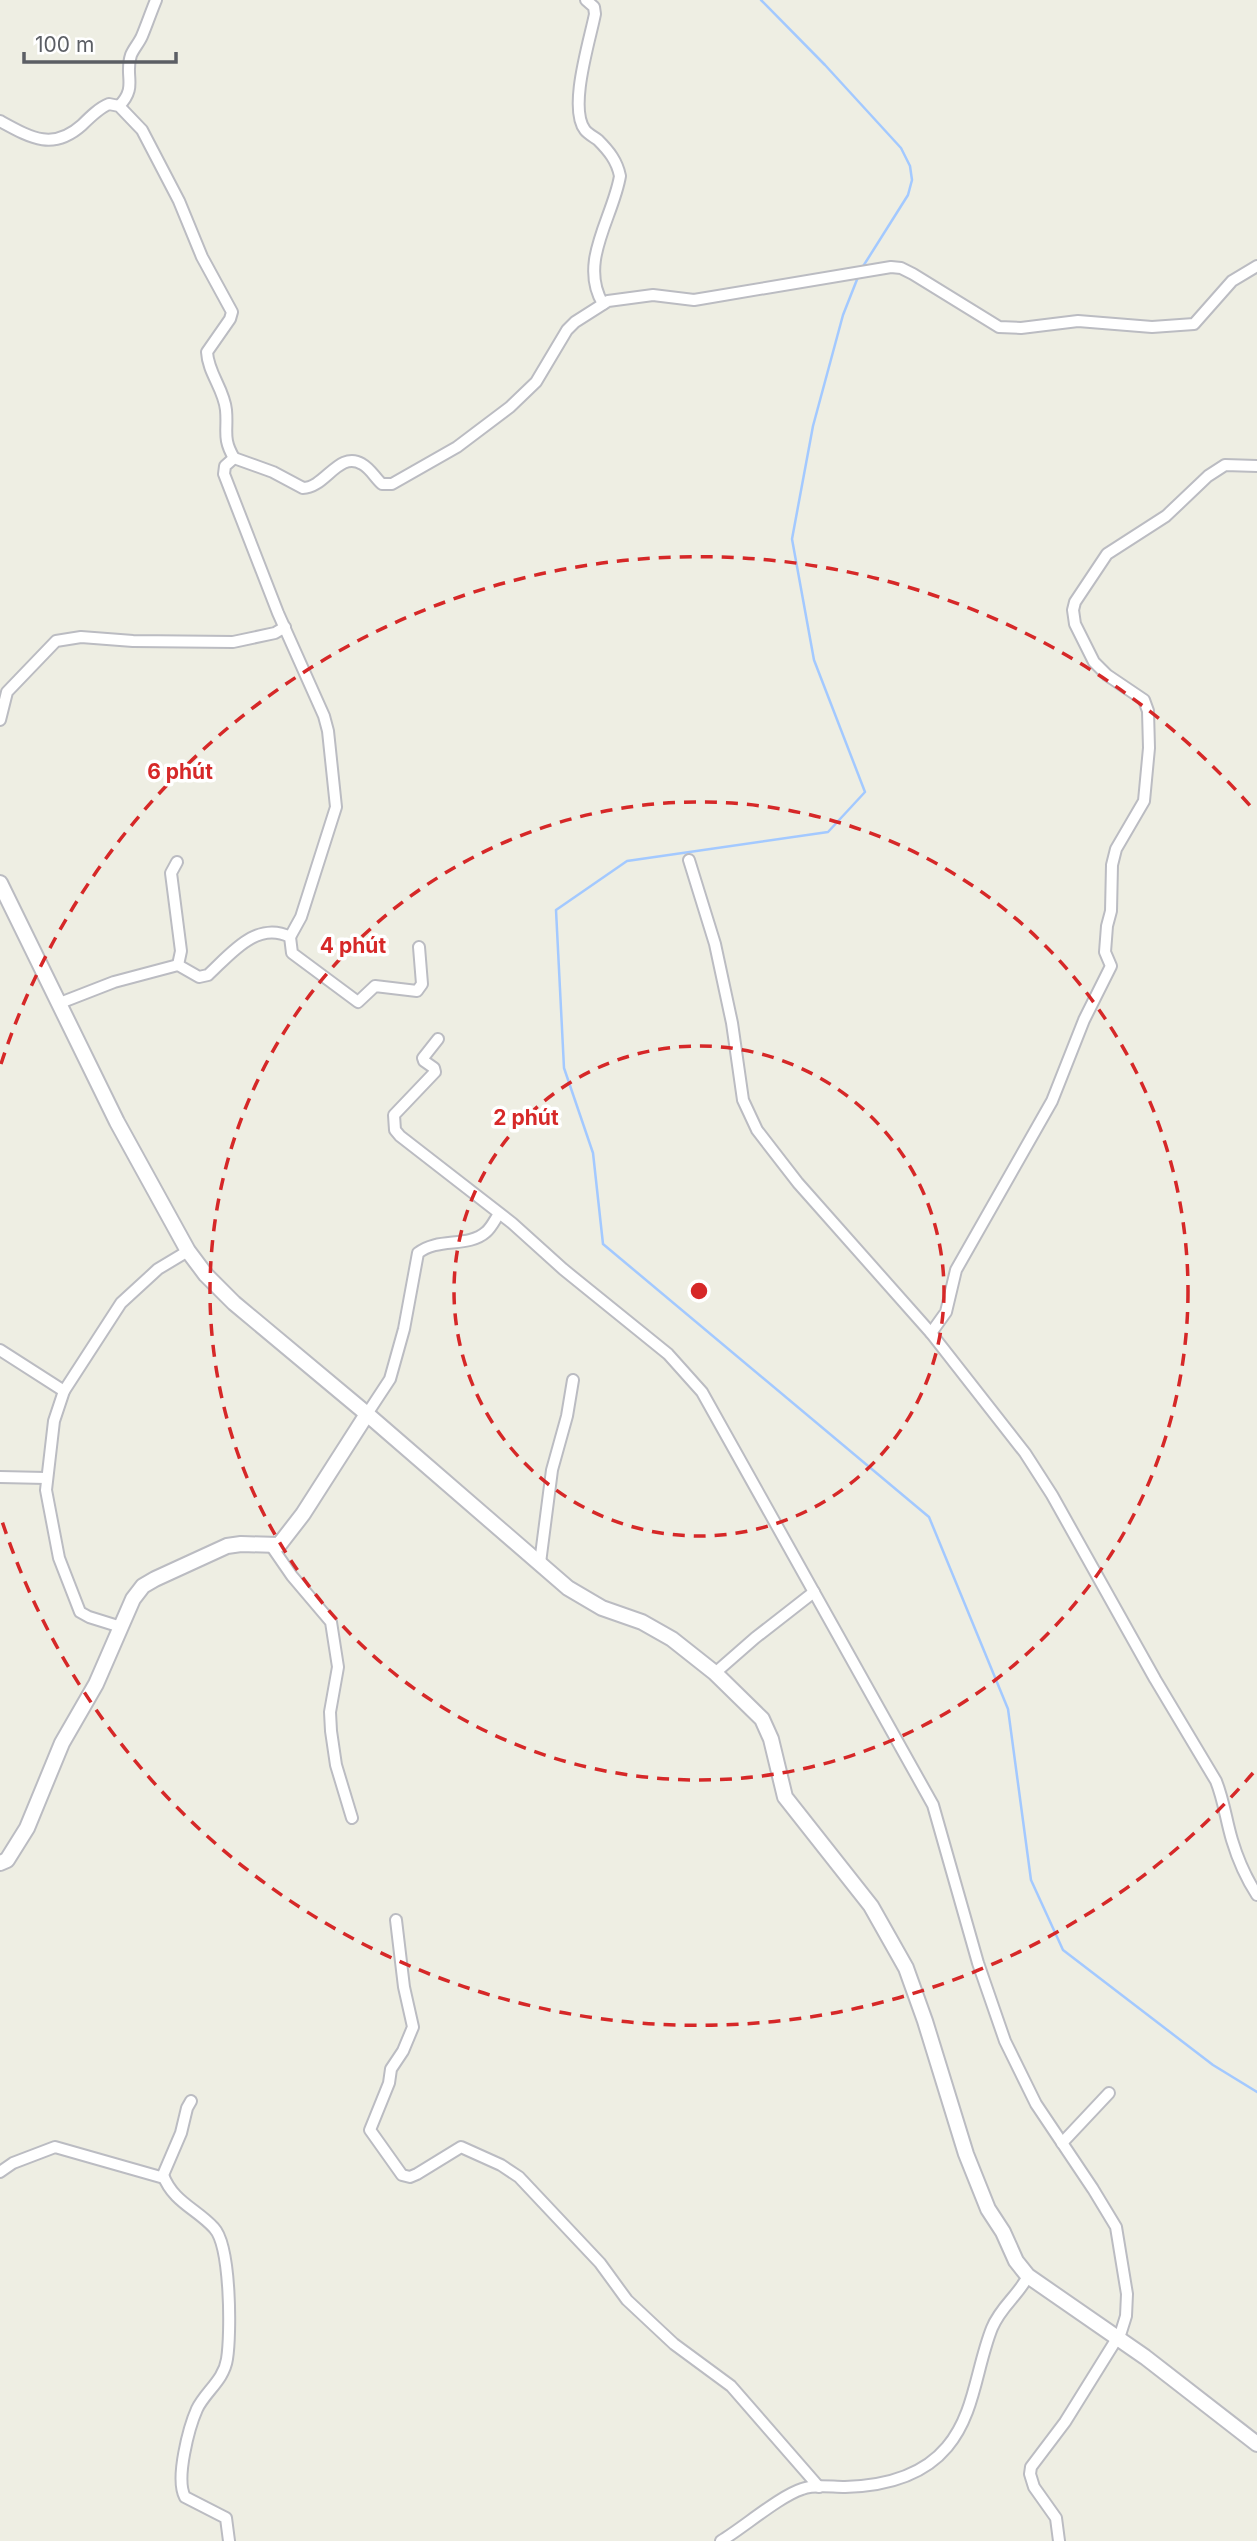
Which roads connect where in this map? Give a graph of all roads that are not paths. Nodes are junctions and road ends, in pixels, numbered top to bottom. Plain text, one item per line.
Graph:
1 (156, 0) edge
2 (586, 0) edge
3 (119, 106) junction
4 (0, 121) edge
5 (1257, 266) edge
6 (603, 304) junction
7 (234, 458) junction
8 (1257, 466) edge
9 (285, 628) junction
10 (0, 720) edge
11 (689, 860) dead end
12 (177, 862) dead end
13 (0, 883) edge
14 (290, 937) junction
15 (419, 947) dead end
16 (178, 965) junction
17 (60, 1003) junction
18 (438, 1039) dead end
19 (499, 1213) junction
20 (188, 1251) junction
21 (931, 1333) junction
22 (0, 1350) edge
23 (573, 1380) dead end
24 (64, 1391) junction
25 (367, 1414) junction
26 (0, 1477) edge
27 (46, 1478) junction
28 (272, 1547) junction
29 (540, 1563) junction
30 (814, 1592) junction
31 (121, 1627) junction
32 (715, 1673) junction
33 (352, 1818) dead end
34 (0, 1863) edge
35 (1257, 1895) edge
36 (396, 1920) dead end
37 (1109, 2093) dead end
38 (191, 2101) dead end
39 (1062, 2143) junction
40 (0, 2172) edge
41 (164, 2178) junction
42 (1028, 2276) junction
43 (1119, 2338) junction
44 (1257, 2444) edge
45 (819, 2487) junction
46 (229, 2541) edge
47 (721, 2541) edge
48 (1059, 2541) edge

1 - 3 street
2 - 6 street
3 - 4 street
3 - 7 street
5 - 6 street
6 - 7 street
7 - 9 street
8 - 21 street
9 - 10 street
9 - 14 street
11 - 21 street
12 - 16 street
13 - 17 street
14 - 15 street
14 - 16 street
16 - 17 street
17 - 20 street
18 - 19 street
19 - 25 street
19 - 30 street
20 - 24 street
20 - 25 street
21 - 35 street
22 - 24 street
23 - 29 street
24 - 27 street
25 - 28 street
25 - 29 street
26 - 27 street
27 - 31 street
28 - 31 street
28 - 33 street
29 - 32 street
30 - 32 street
30 - 39 street
31 - 34 street
32 - 42 street
36 - 45 street
37 - 39 street
38 - 41 street
39 - 43 street
40 - 41 street
41 - 46 street
42 - 43 street
42 - 45 street
43 - 44 street
43 - 48 street
45 - 47 street

